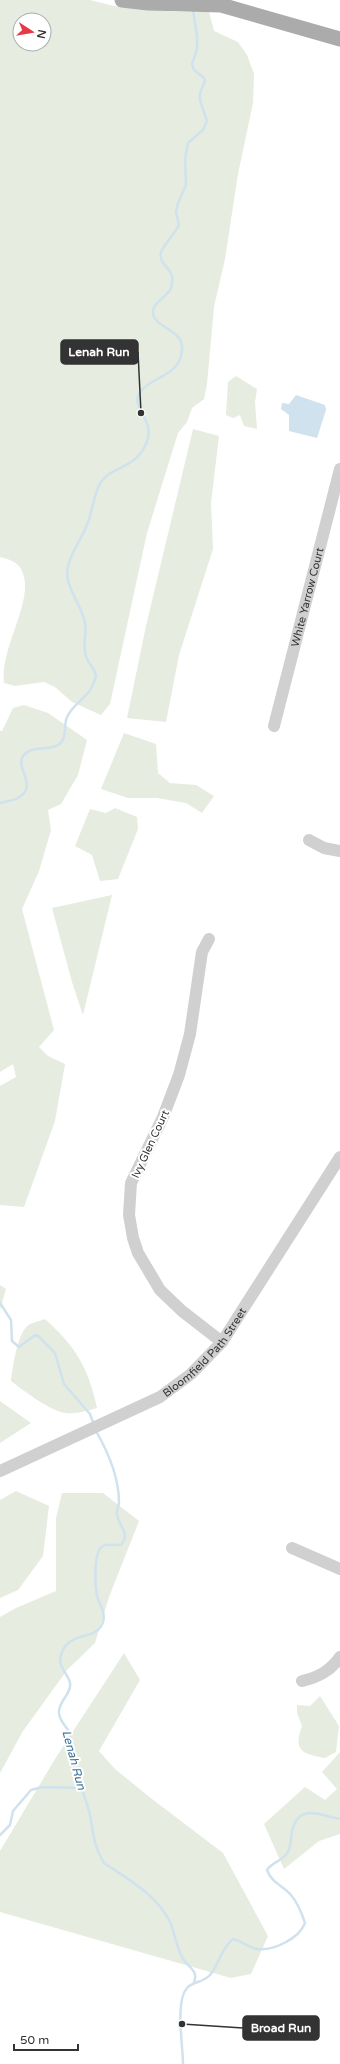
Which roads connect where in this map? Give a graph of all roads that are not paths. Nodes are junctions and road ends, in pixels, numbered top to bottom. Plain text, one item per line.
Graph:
1 (122, 0) edge
2 (340, 39) edge
3 (340, 469) edge
4 (337, 498) edge
5 (274, 726) dead end
6 (310, 840) dead end
7 (340, 850) edge
8 (209, 939) dead end
9 (340, 1157) edge
10 (222, 1342) junction
11 (0, 1471) edge
12 (292, 1548) dead end
13 (340, 1569) edge
14 (340, 1657) edge
15 (302, 1681) dead end

1 - 2 main road
3 - 4 street, White Yarrow Court
4 - 5 street, White Yarrow Court
6 - 7 street
8 - 10 street, Ivy Glen Court
9 - 10 street, Bloomfield Path Street
10 - 11 street, Bloomfield Path Street
12 - 13 street
14 - 15 street

